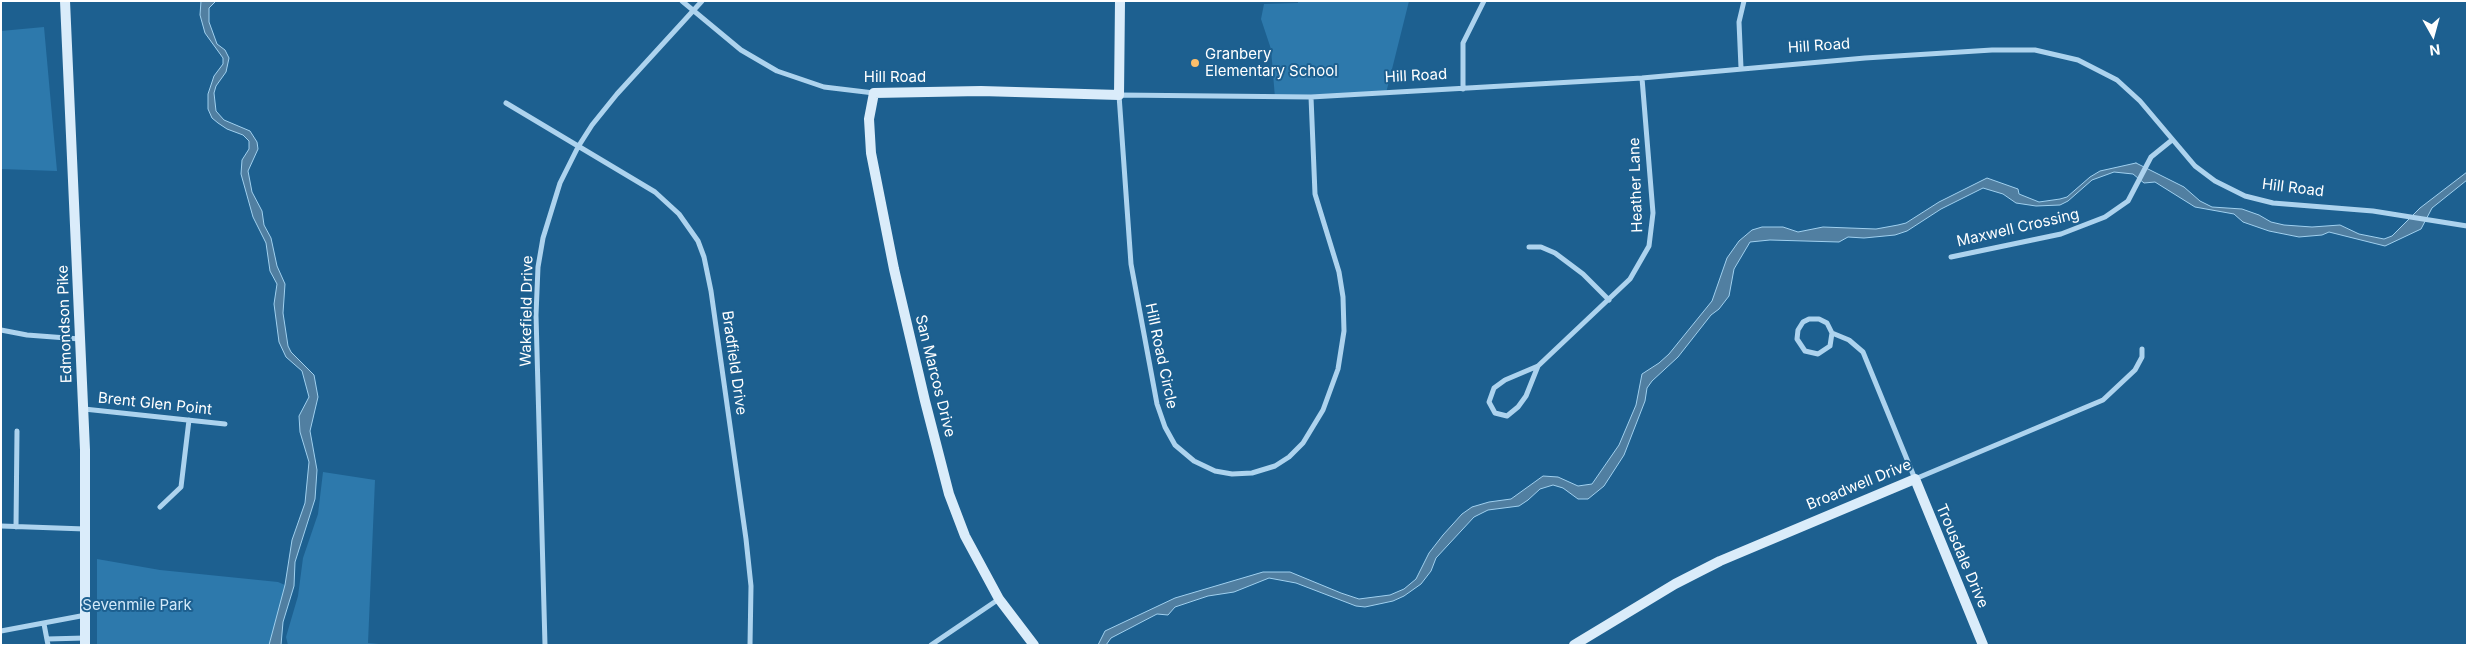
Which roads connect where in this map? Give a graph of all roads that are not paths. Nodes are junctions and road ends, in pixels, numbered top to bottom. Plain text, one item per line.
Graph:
1 (65, 1) edge
2 (682, 1) edge
3 (702, 1) edge
4 (1120, 1) edge
5 (1484, 1) edge
6 (1744, 1) edge
7 (693, 12) junction
8 (1741, 68) junction
9 (1642, 78) junction
10 (1463, 89) junction
11 (874, 93) junction
12 (1119, 95) junction
13 (1311, 97) junction
14 (506, 103) dead end
15 (2172, 140) junction
16 (578, 147) junction
17 (2467, 226) edge
18 (1529, 247) dead end
19 (1951, 257) dead end
20 (1609, 300) junction
21 (1, 330) edge
22 (1832, 333) junction
23 (81, 339) junction
24 (2142, 348) dead end
25 (1538, 366) junction
26 (83, 408) junction
27 (189, 420) junction
28 (224, 424) dead end
29 (16, 430) dead end
30 (1915, 479) junction
31 (160, 507) dead end
32 (1, 526) edge
33 (16, 527) junction
34 (86, 529) junction
35 (999, 599) junction
36 (86, 615) junction
37 (44, 624) junction
38 (1, 631) edge
39 (85, 641) edge
40 (47, 642) edge
41 (545, 645) edge
42 (750, 645) edge
43 (931, 645) edge
44 (1034, 645) edge
45 (1574, 645) edge
46 (1983, 645) edge

1 - 23 street, Edmondson Pike
2 - 7 street, Hill Road
3 - 7 street, Wakefield Drive
4 - 12 street
5 - 10 street
6 - 8 street
7 - 11 street, Hill Road
7 - 16 street, Wakefield Drive
8 - 9 street, Hill Road
8 - 15 street, Hill Road
9 - 10 street, Hill Road
9 - 20 street, Heather Lane
10 - 13 street, Hill Road
11 - 12 street, Hill Road
11 - 35 street, San Marcos Drive
12 - 13 street, Hill Road
12 - 13 street, Hill Road Circle
14 - 16 street, Bradfield Drive
15 - 17 street, Hill Road
15 - 19 street, Maxwell Crossing
16 - 41 street, Wakefield Drive
16 - 42 street, Bradfield Drive
18 - 20 street
20 - 25 street, Heather Lane
21 - 23 street
22 - 22 street
22 - 30 street
23 - 26 street, Edmondson Pike
24 - 30 street, Broadwell Drive
25 - 25 street, Heather Lane
26 - 27 street, Brent Glen Point
26 - 34 street, Edmondson Pike
27 - 28 street, Brent Glen Point
27 - 31 street
29 - 33 street
30 - 45 street, Broadwell Drive
30 - 46 street, Trousdale Drive
32 - 33 street
33 - 34 street
34 - 36 street, Edmondson Pike
35 - 43 street
35 - 44 street, San Marcos Drive
36 - 37 street
36 - 39 street, Edmondson Pike
37 - 38 street
37 - 40 street
39 - 40 street

